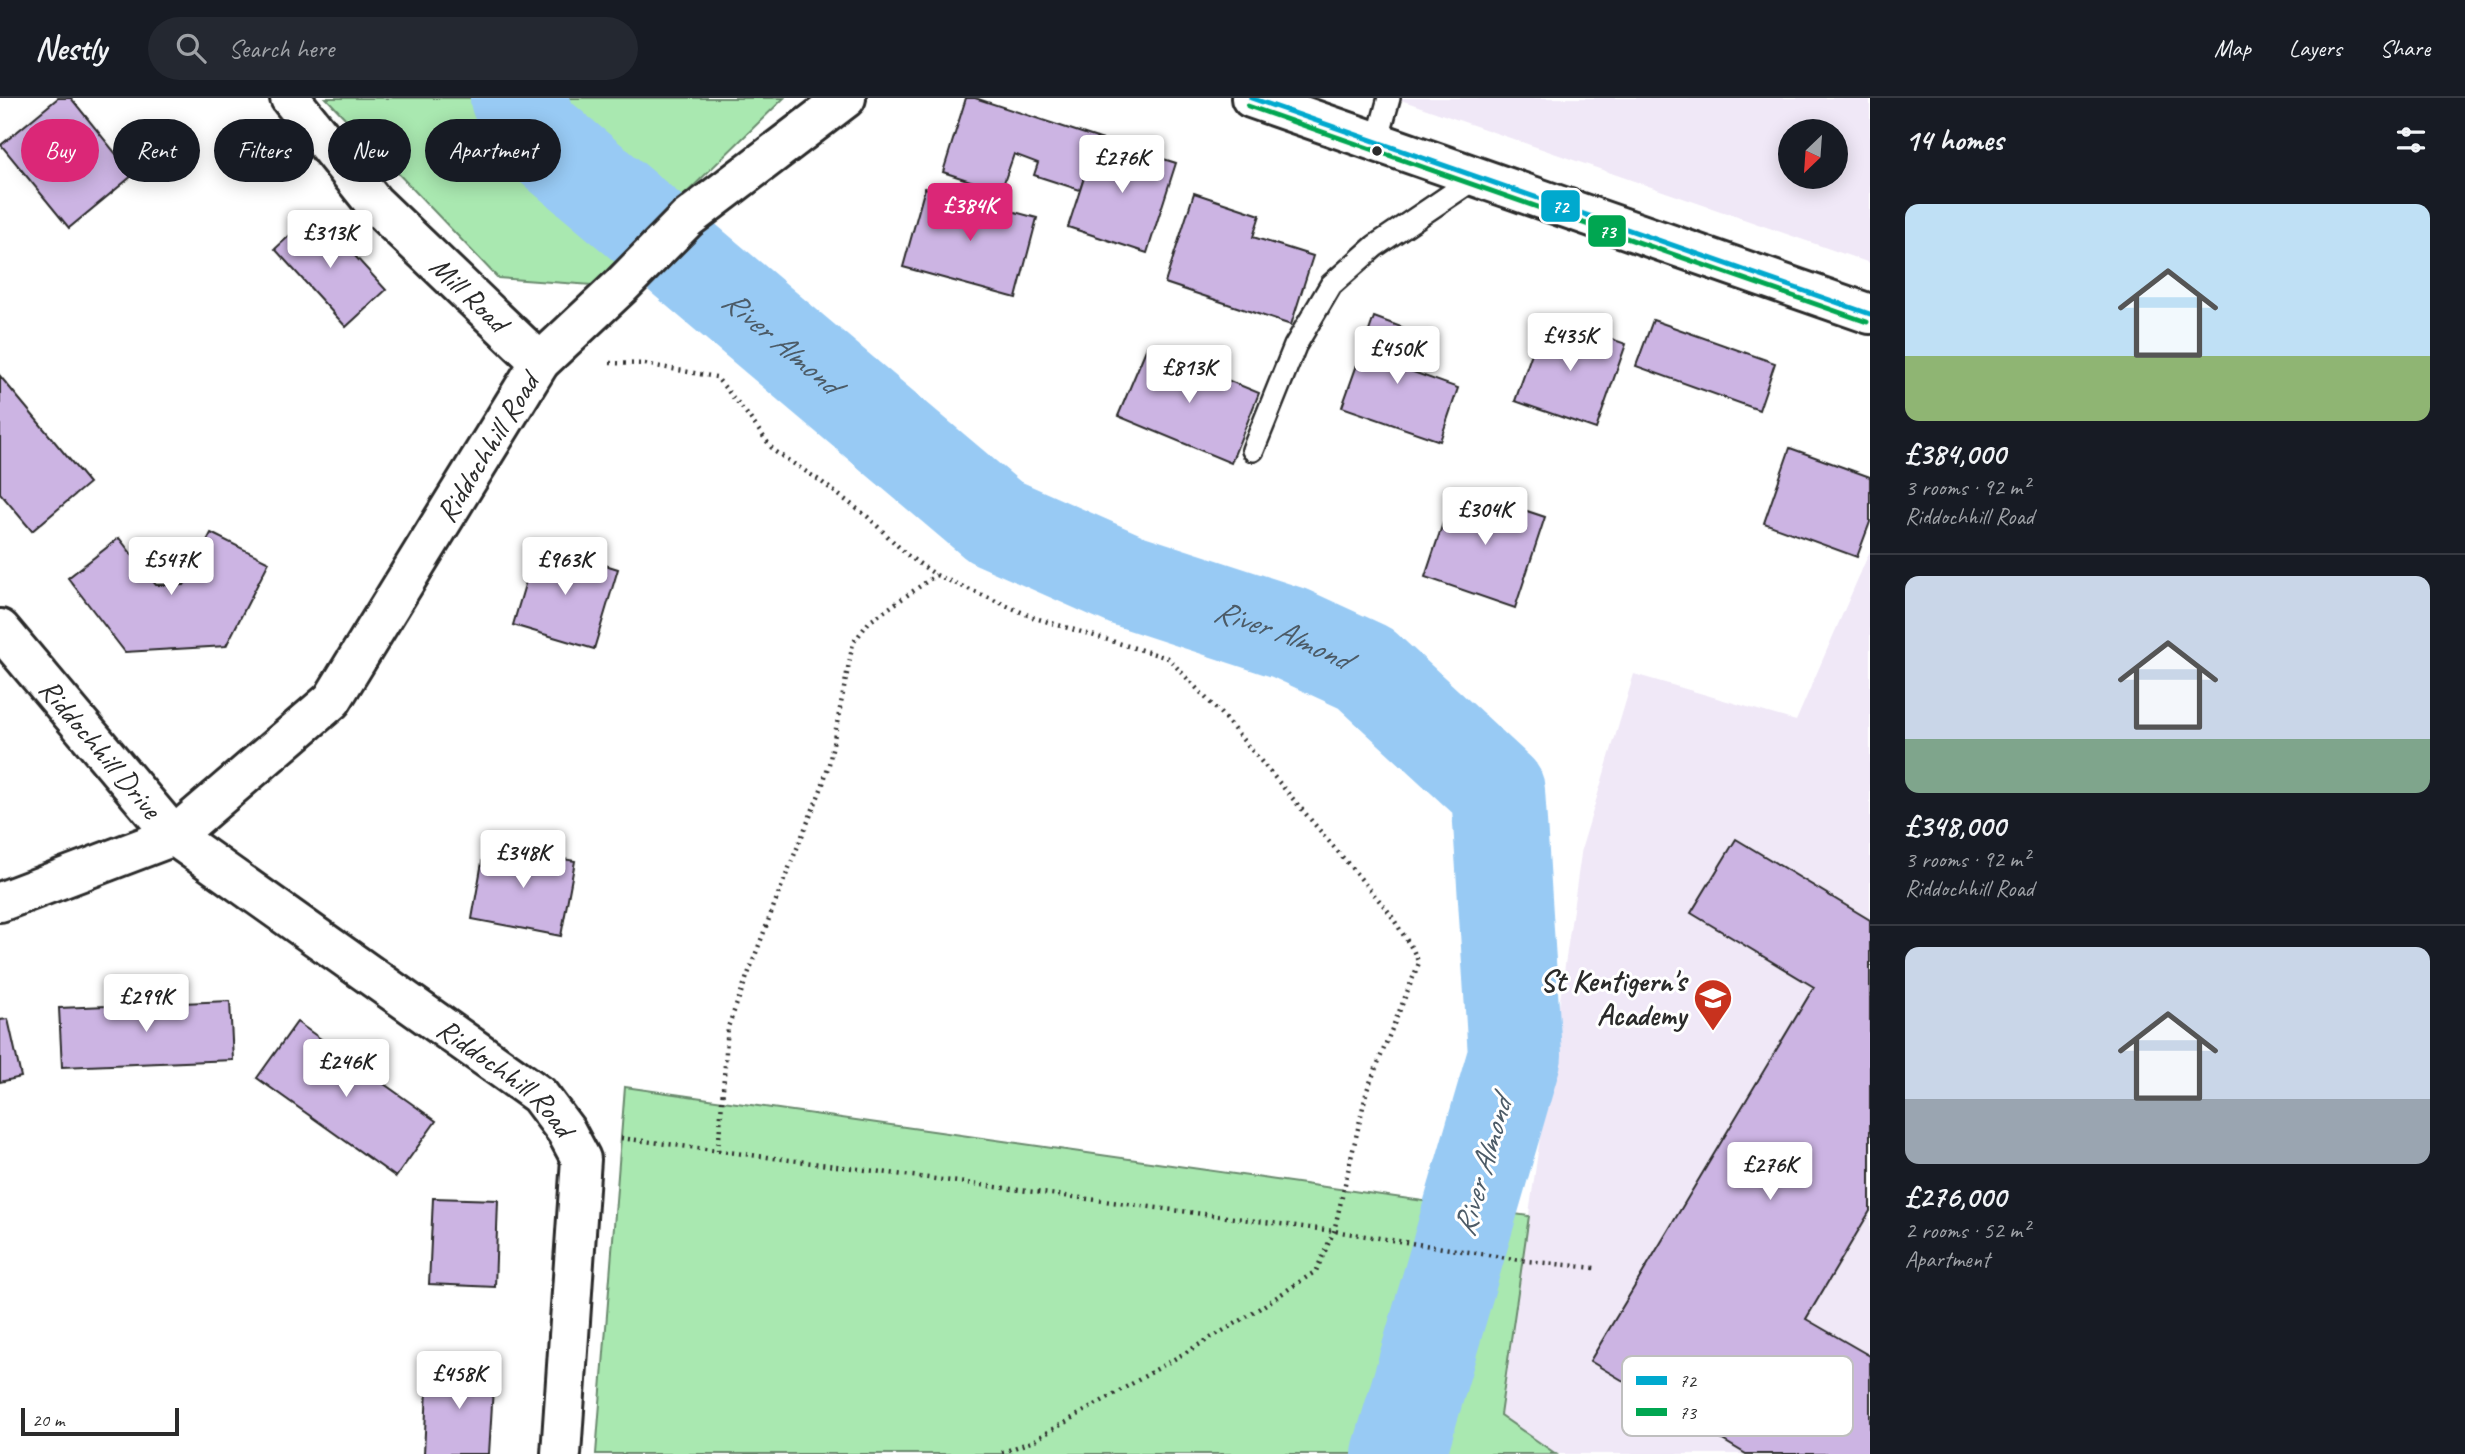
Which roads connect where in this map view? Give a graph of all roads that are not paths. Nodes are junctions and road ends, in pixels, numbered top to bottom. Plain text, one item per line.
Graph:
1 (290, 98) edge
2 (846, 98) edge
3 (1251, 98) edge
4 (1389, 98) edge
5 (1377, 142) junction
6 (1477, 177) junction
7 (1870, 314) edge
8 (540, 362) junction
9 (1253, 450) dead end
10 (0, 629) edge
11 (174, 836) junction
12 (0, 902) edge
13 (561, 1454) edge

1 - 8 street, Mill Road
2 - 8 street, Riddochhill Road
3 - 5 street
4 - 5 lane
5 - 6 street
6 - 7 street
6 - 9 lane
8 - 11 street, Riddochhill Road
10 - 11 street, Riddochhill Drive
11 - 12 street, Riddochhill Road
11 - 13 street, Riddochhill Road

